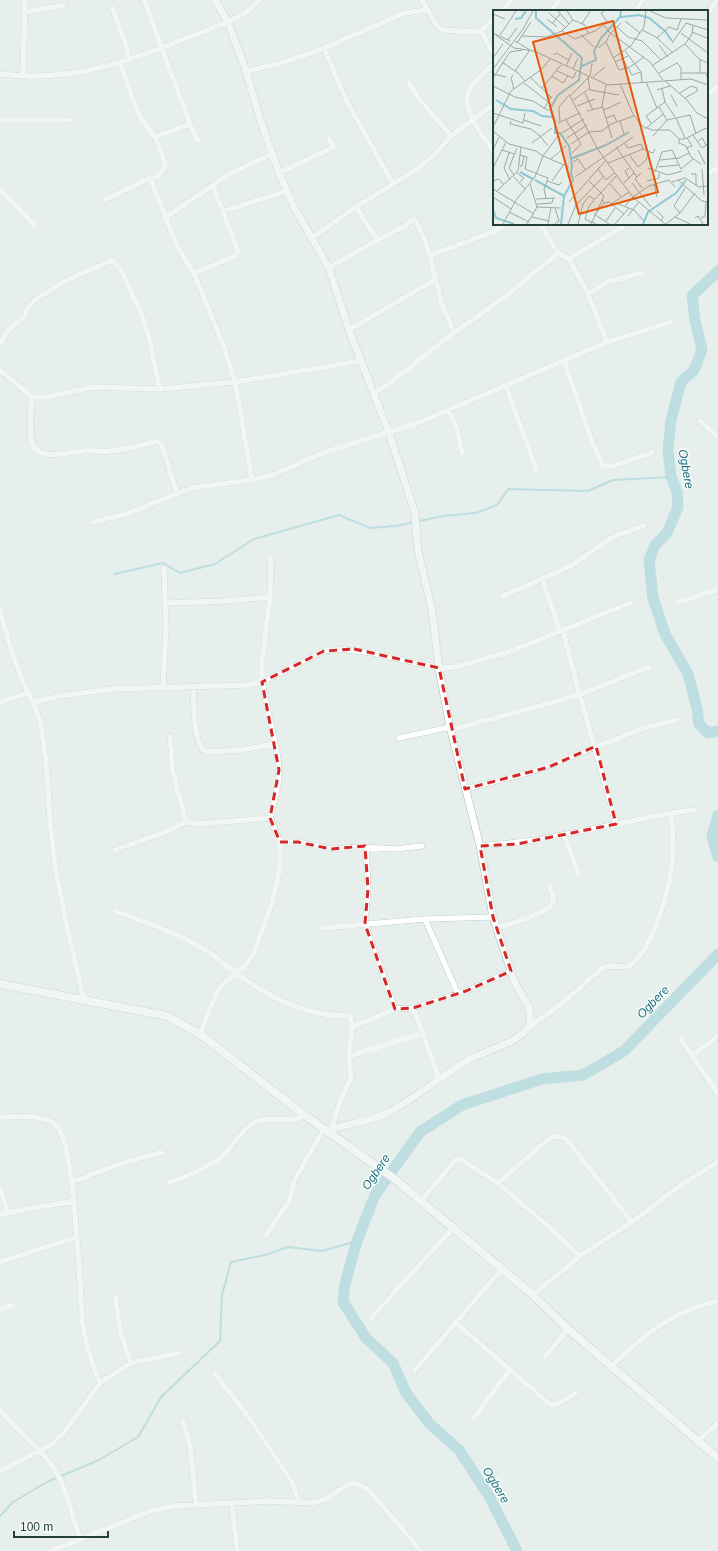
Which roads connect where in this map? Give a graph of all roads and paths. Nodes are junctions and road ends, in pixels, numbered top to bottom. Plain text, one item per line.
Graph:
1 (26, 0) edge
2 (144, 0) edge
3 (215, 0) edge
4 (260, 0) edge
5 (422, 0) edge
6 (512, 0) edge
7 (560, 0) edge
8 (643, 0) edge
9 (717, 0) edge
10 (64, 5) dead end
11 (112, 7) dead end
12 (427, 10) junction
13 (502, 10) edge
14 (552, 10) edge
15 (636, 10) edge
16 (26, 12) junction
17 (708, 13) edge
18 (493, 19) edge
19 (228, 22) junction
20 (481, 31) junction
21 (162, 47) junction
22 (324, 48) junction
23 (493, 53) edge
24 (129, 60) junction
25 (120, 63) junction
26 (493, 65) edge
27 (246, 71) junction
28 (0, 74) edge
29 (23, 77) junction
30 (409, 83) dead end
31 (718, 86) edge
32 (708, 93) edge
33 (493, 105) edge
34 (0, 120) edge
35 (70, 120) dead end
36 (472, 120) junction
37 (190, 124) junction
38 (452, 136) junction
39 (155, 137) junction
40 (329, 139) dead end
41 (198, 141) dead end
42 (493, 151) edge
43 (272, 154) junction
44 (718, 168) edge
45 (279, 173) junction
46 (708, 173) edge
47 (150, 178) junction
48 (393, 184) junction
49 (213, 185) junction
50 (0, 190) edge
51 (287, 191) junction
52 (104, 200) dead end
53 (356, 207) junction
54 (223, 211) junction
55 (166, 217) junction
56 (34, 225) dead end
57 (505, 225) edge
58 (541, 225) edge
59 (625, 225) edge
60 (312, 237) junction
61 (377, 239) junction
62 (558, 253) junction
63 (430, 255) junction
64 (569, 259) junction
65 (329, 268) junction
66 (194, 273) junction
67 (641, 273) dead end
68 (436, 279) junction
69 (588, 294) junction
70 (671, 322) dead end
71 (349, 330) junction
72 (454, 333) junction
73 (607, 342) junction
74 (0, 343) edge
75 (360, 361) junction
76 (564, 361) junction
77 (0, 370) edge
78 (235, 382) junction
79 (506, 386) junction
80 (160, 389) junction
81 (374, 393) junction
82 (32, 397) junction
83 (449, 410) junction
84 (700, 421) dead end
85 (389, 433) junction
86 (718, 437) edge
87 (653, 452) dead end
88 (462, 453) dead end
89 (537, 471) dead end
90 (252, 480) junction
91 (177, 493) junction
92 (93, 522) dead end
93 (644, 526) dead end
94 (271, 559) dead end
95 (164, 569) dead end
96 (542, 579) junction
97 (718, 590) edge
98 (502, 596) dead end
99 (270, 597) junction
100 (630, 602) dead end
101 (678, 602) dead end
102 (165, 603) junction
103 (0, 610) edge
104 (562, 630) junction
105 (649, 667) dead end
106 (439, 668) junction
107 (262, 682) junction
108 (163, 686) junction
109 (193, 687) junction
110 (28, 693) junction
111 (578, 695) junction
112 (0, 702) edge
113 (34, 702) junction
114 (677, 720) dead end
115 (450, 729) junction
116 (170, 736) dead end
117 (399, 738) dead end
118 (275, 744) junction
119 (596, 746) junction
120 (465, 789) junction
121 (694, 810) dead end
122 (671, 813) junction
123 (270, 818) junction
124 (186, 822) junction
125 (616, 824) junction
126 (564, 835) junction
127 (280, 842) junction
128 (422, 846) dead end
129 (480, 846) junction
130 (366, 847) junction
131 (115, 850) dead end
132 (580, 874) dead end
133 (549, 886) dead end
134 (115, 911) dead end
135 (493, 916) junction
136 (425, 919) junction
137 (365, 924) junction
138 (322, 928) dead end
139 (497, 928) junction
140 (512, 971) junction
141 (236, 973) junction
142 (0, 984) edge
143 (458, 994) junction
144 (84, 999) junction
145 (413, 1008) junction
146 (395, 1009) junction
147 (352, 1027) junction
148 (528, 1028) junction
149 (423, 1033) junction
150 (200, 1034) junction
151 (718, 1036) edge
152 (681, 1039) dead end
153 (348, 1056) junction
154 (693, 1056) junction
155 (439, 1078) junction
156 (718, 1094) edge
157 (303, 1114) junction
158 (0, 1117) edge
159 (328, 1130) junction
160 (162, 1152) dead end
161 (718, 1162) edge
162 (72, 1182) junction
163 (168, 1183) dead end
164 (498, 1183) junction
165 (0, 1188) edge
166 (74, 1201) junction
167 (421, 1201) junction
168 (8, 1213) junction
169 (0, 1214) edge
170 (632, 1222) junction
171 (453, 1228) junction
172 (266, 1235) dead end
173 (77, 1236) junction
174 (580, 1256) junction
175 (0, 1262) edge
176 (501, 1270) junction
177 (534, 1295) junction
178 (114, 1296) dead end
179 (718, 1300) edge
180 (13, 1305) dead end
181 (0, 1309) edge
182 (371, 1318) dead end
183 (455, 1322) junction
184 (568, 1329) junction
185 (180, 1353) dead end
186 (545, 1357) dead end
187 (131, 1363) junction
188 (611, 1366) junction
189 (510, 1369) junction
190 (415, 1370) dead end
191 (215, 1374) dead end
192 (100, 1383) junction
193 (576, 1393) dead end
194 (0, 1410) edge
195 (474, 1418) dead end
196 (183, 1421) dead end
197 (718, 1423) edge
198 (699, 1440) junction
199 (40, 1451) junction
200 (718, 1458) edge
201 (0, 1471) edge
202 (299, 1503) junction
203 (232, 1504) junction
204 (196, 1505) junction
205 (80, 1539) junction
206 (51, 1551) edge
207 (237, 1551) edge
208 (421, 1551) edge

1 - 16 street
2 - 21 street
3 - 19 street
4 - 19 street
5 - 12 street
6 - 13 street
7 - 14 street
8 - 15 street
9 - 17 street
10 - 16 street
11 - 24 street
12 - 20 street
12 - 22 street
16 - 29 street
18 - 20 street
19 - 21 street
19 - 27 street
20 - 23 street
21 - 24 street
21 - 37 street
22 - 27 street
22 - 48 street
24 - 25 street
25 - 29 street
25 - 39 street
26 - 36 street
27 - 43 street
28 - 29 street
30 - 38 street
31 - 32 street
33 - 36 street
34 - 35 street
36 - 38 street
36 - 42 street
37 - 39 street
37 - 41 street
38 - 48 street
39 - 47 street
40 - 45 street
43 - 45 street
43 - 49 street
44 - 46 street
45 - 51 street
47 - 52 street
47 - 55 street
48 - 53 street
49 - 54 street
49 - 55 street
50 - 56 street
51 - 54 street
51 - 60 street
53 - 60 street
53 - 61 street
54 - 66 street
55 - 66 street
57 - 63 street
58 - 62 street
59 - 64 street
60 - 65 street
61 - 63 street
61 - 65 street
62 - 64 street
62 - 72 street
63 - 68 street
64 - 69 street
65 - 71 street
66 - 78 street
67 - 69 street
68 - 71 street
68 - 72 street
69 - 73 street
70 - 73 street
71 - 75 street
72 - 81 street
73 - 76 street
74 - 80 street
75 - 78 street
75 - 81 street
76 - 79 street
76 - 87 street
77 - 82 street
78 - 80 street
78 - 90 street
79 - 83 street
79 - 89 street
80 - 82 street
81 - 85 street
82 - 91 street
83 - 85 street
83 - 88 street
84 - 86 street
85 - 90 street
85 - 106 street
90 - 91 street
91 - 92 street
93 - 96 street
94 - 99 street
95 - 102 street
96 - 98 street
96 - 104 street
97 - 101 street
99 - 102 street
99 - 107 street
100 - 104 street
102 - 108 street
103 - 110 street
104 - 106 street
104 - 111 street
105 - 111 street
106 - 107 street
106 - 115 street
107 - 109 street
107 - 118 street
108 - 109 street
108 - 113 street
109 - 118 street
110 - 112 street
110 - 113 street
111 - 115 street
111 - 119 street
113 - 144 street
114 - 119 street
115 - 117 street
115 - 120 street
116 - 124 street
118 - 123 street
119 - 120 street
119 - 125 street
120 - 129 street
121 - 122 street
122 - 125 street
122 - 148 street
123 - 124 street
123 - 127 street
124 - 131 street
125 - 126 street
126 - 129 street
126 - 132 street
127 - 130 street
127 - 141 street
128 - 130 street
129 - 135 street
130 - 137 street
133 - 139 street
134 - 141 street
135 - 136 street
135 - 139 street
136 - 137 street
136 - 143 street
137 - 138 street
137 - 146 street
139 - 140 street
140 - 143 street
140 - 148 street
141 - 147 street
141 - 150 street
142 - 144 main road
143 - 145 street
144 - 150 main road
145 - 146 street
145 - 149 street
146 - 147 street
147 - 153 street
148 - 155 street
149 - 153 street
149 - 155 street
150 - 157 main road
151 - 154 street
152 - 154 street
153 - 159 street
154 - 156 street
155 - 159 street
157 - 159 main road
157 - 163 street
158 - 162 street
159 - 167 main road
159 - 172 street
160 - 162 street
161 - 170 street
162 - 166 street
164 - 167 street
164 - 170 street
164 - 174 street
165 - 168 street
166 - 168 street
166 - 173 street
167 - 171 main road
168 - 169 street
170 - 174 street
171 - 176 main road
171 - 182 street
173 - 175 street
173 - 192 street
174 - 177 street
176 - 177 main road
176 - 183 street
177 - 184 main road
178 - 187 street
179 - 188 street
180 - 181 street
183 - 189 street
183 - 190 street
184 - 186 street
184 - 188 main road
185 - 187 street
187 - 192 street
188 - 198 main road
189 - 193 street
189 - 195 street
191 - 202 street
192 - 199 street
194 - 199 street
196 - 204 street
197 - 198 street
198 - 200 main road
199 - 201 street
199 - 205 street
202 - 203 street
202 - 208 street
203 - 204 street
203 - 207 street
204 - 205 street
205 - 206 street

